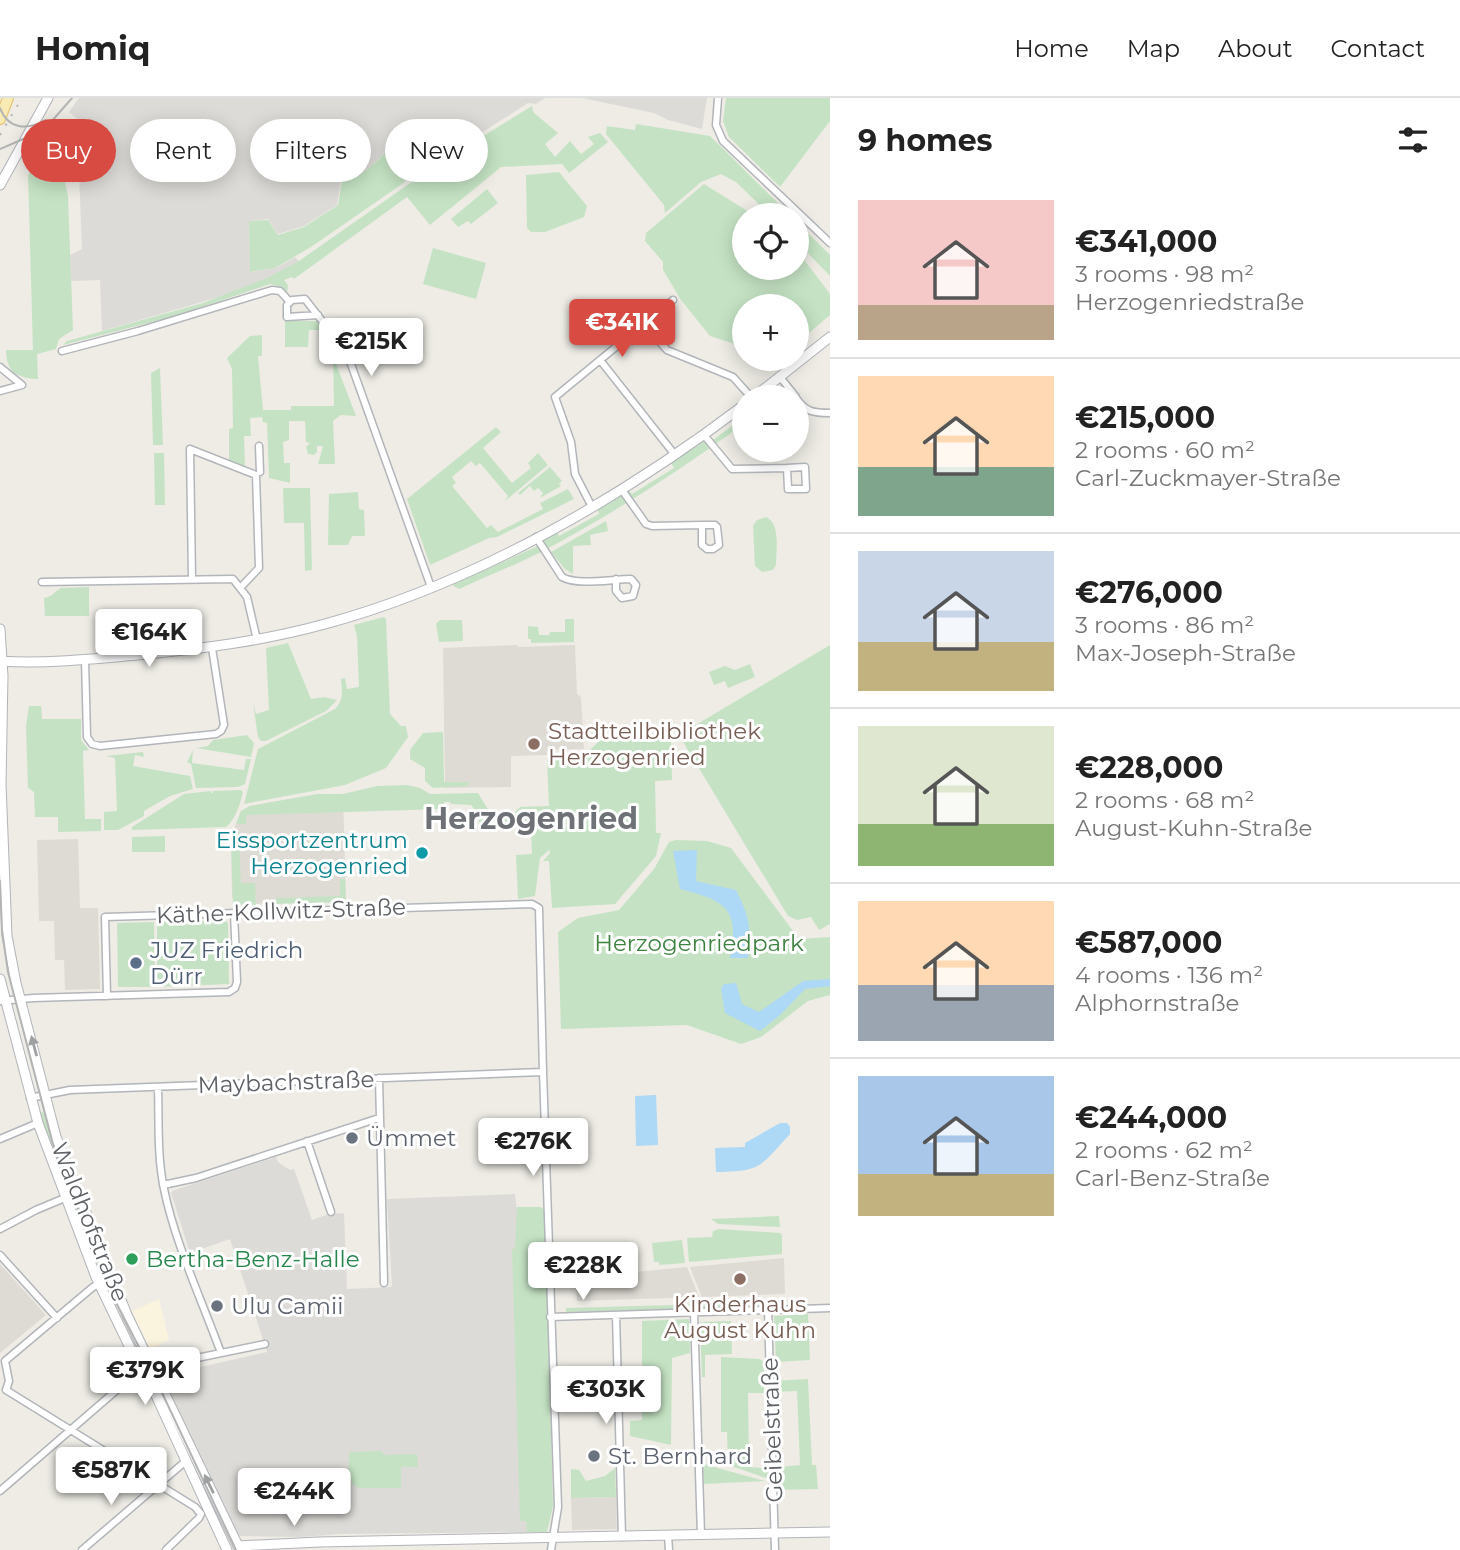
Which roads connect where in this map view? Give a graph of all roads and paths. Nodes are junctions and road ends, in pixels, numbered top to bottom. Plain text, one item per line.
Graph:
1 (8, 98) edge
2 (48, 98) edge
3 (718, 98) edge
4 (0, 119) edge
5 (0, 185) edge
6 (830, 243) edge
7 (673, 300) dead end
8 (289, 301) junction
9 (318, 315) junction
10 (644, 324) junction
11 (828, 339) edge
12 (62, 351) dead end
13 (600, 360) junction
14 (0, 367) edge
15 (780, 377) junction
16 (741, 385) edge
17 (769, 385) edge
18 (786, 385) edge
19 (0, 391) edge
20 (809, 411) edge
21 (830, 413) edge
22 (732, 414) edge
23 (704, 435) junction
24 (259, 446) dead end
25 (675, 455) junction
26 (787, 468) junction
27 (258, 474) junction
28 (622, 490) junction
29 (592, 507) junction
30 (702, 525) dead end
31 (536, 537) junction
32 (192, 579) junction
33 (616, 579) dead end
34 (42, 582) dead end
35 (240, 587) junction
36 (431, 587) junction
37 (0, 629) edge
38 (257, 640) junction
39 (212, 648) junction
40 (85, 659) junction
41 (1, 661) edge
42 (234, 913) junction
43 (0, 979) edge
44 (107, 996) junction
45 (21, 999) junction
46 (2, 1001) edge
47 (543, 1072) junction
48 (379, 1078) junction
49 (158, 1087) junction
50 (46, 1094) junction
51 (30, 1098) junction
52 (379, 1118) junction
53 (38, 1123) junction
54 (0, 1139) edge
55 (307, 1141) junction
56 (163, 1185) junction
57 (66, 1197) junction
58 (331, 1212) dead end
59 (0, 1229) edge
60 (0, 1255) edge
61 (384, 1283) dead end
62 (101, 1289) junction
63 (117, 1292) junction
64 (830, 1308) edge
65 (768, 1310) junction
66 (694, 1312) junction
67 (616, 1315) junction
68 (550, 1317) junction
69 (57, 1318) junction
70 (265, 1344) dead end
71 (221, 1353) junction
72 (173, 1364) junction
73 (153, 1367) junction
74 (139, 1368) junction
75 (160, 1382) junction
76 (6, 1390) junction
77 (0, 1395) edge
78 (71, 1430) junction
79 (192, 1449) junction
80 (186, 1462) junction
81 (158, 1484) junction
82 (0, 1491) edge
83 (830, 1532) edge
84 (701, 1535) junction
85 (668, 1536) junction
86 (775, 1536) junction
87 (622, 1537) junction
88 (551, 1538) junction
89 (263, 1545) junction
90 (319, 1546) edge
91 (239, 1548) edge
92 (82, 1550) edge
93 (166, 1550) edge
94 (227, 1550) edge
95 (251, 1550) edge
96 (551, 1550) edge
97 (669, 1550) edge
98 (775, 1550) edge

1 - 4 main road
2 - 5 street
3 - 6 street
7 - 10 street
8 - 9 street
8 - 9 street
8 - 12 street
9 - 36 street
10 - 13 street
10 - 16 street
11 - 15 street
13 - 25 street
13 - 29 street
14 - 19 street
15 - 17 street
15 - 18 street
20 - 21 street
22 - 23 street
23 - 25 street
23 - 26 street
24 - 27 street
25 - 28 street
26 - 26 street
27 - 32 street
27 - 35 street
28 - 29 street
28 - 30 street
29 - 31 street
31 - 33 street
31 - 36 street
32 - 34 street
32 - 35 street
35 - 38 street
36 - 38 street
37 - 41 street, Waldhofstraße
38 - 39 street
39 - 40 street
39 - 40 street
40 - 41 street
41 - 45 street, Waldhofstraße
42 - 44 street
42 - 44 street, Käthe-Kollwitz-Straße
42 - 47 street, Käthe-Kollwitz-Straße
43 - 46 street, Waldhofstraße
44 - 45 street
45 - 46 street
50 -> 45 street, Waldhofstraße
46 - 51 street, Waldhofstraße
47 - 48 street, Maybachstraße
47 - 68 street
48 - 49 street, Maybachstraße
48 - 52 street
49 - 50 street, Maybachstraße
49 - 56 street
50 - 51 street, Maybachstraße
50 - 63 street, Waldhofstraße
51 - 53 street, Waldhofstraße
52 - 55 street
52 - 61 street
53 - 54 street
53 - 57 street, Waldhofstraße
55 - 56 street
55 - 58 street
56 - 71 street
57 - 59 street
57 - 62 street, Waldhofstraße
60 - 69 street
62 - 63 street
62 - 69 street
62 - 74 street, Waldhofstraße
63 - 73 street, Waldhofstraße
64 - 65 street
65 - 66 street
65 - 86 street, Geibelstraße
66 - 67 street
66 - 84 street
67 - 68 street
67 - 87 street
68 - 88 street
69 - 76 street
70 - 71 street
71 - 72 street
72 - 73 street
72 - 75 street
73 - 75 street, Waldhofstraße
74 - 78 street
74 - 80 street, Waldhofstraße
75 - 79 street, Waldhofstraße
76 - 77 street
76 - 78 street
78 - 81 street
78 - 82 street
79 - 80 street
91 -> 79 street, Waldhofstraße
80 - 81 street
80 - 94 street, Waldhofstraße
81 - 92 street
81 - 93 street
83 - 86 street
84 - 85 street
84 - 86 street
85 - 87 street
85 - 97 street
86 - 98 street, Geibelstraße
87 - 88 street
88 - 90 street
88 - 96 street
89 - 90 street
89 - 91 street
89 - 95 street

